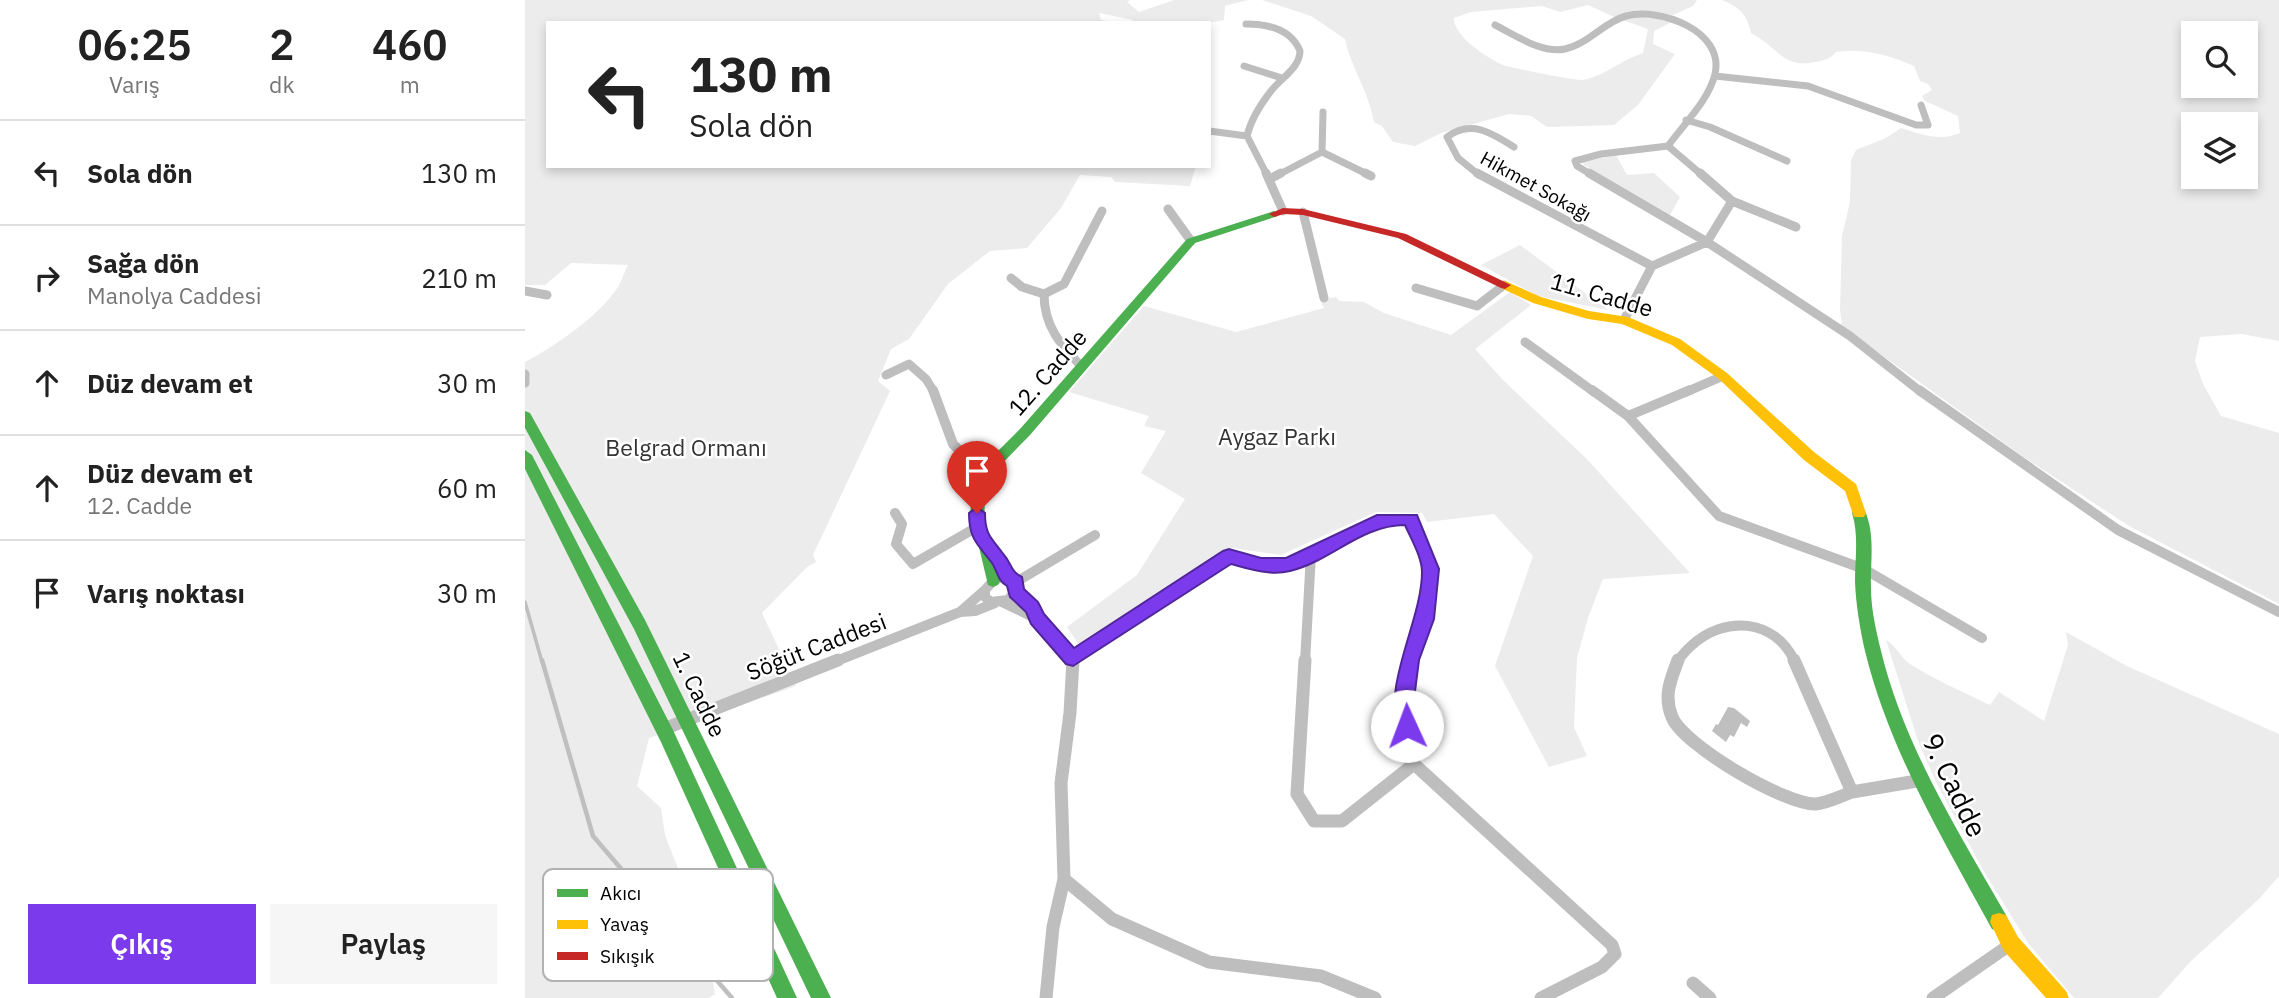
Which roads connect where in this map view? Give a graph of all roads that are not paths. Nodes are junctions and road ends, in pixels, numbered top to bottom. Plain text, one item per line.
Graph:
1 (1246, 24) dead end
2 (1495, 25) dead end
3 (1244, 66) dead end
4 (1715, 76) junction
5 (1282, 78) junction
6 (1921, 105) dead end
7 (1323, 112) dead end
8 (1686, 120) junction
9 (1211, 131) edge
10 (1247, 136) junction
11 (1668, 146) junction
12 (1514, 147) dead end
13 (1322, 152) junction
14 (1787, 161) dead end
15 (1371, 176) dead end
16 (1270, 179) junction
17 (1732, 201) junction
18 (1168, 209) dead end
19 (1102, 211) dead end
20 (1283, 211) junction
21 (1303, 212) junction
22 (1796, 227) dead end
23 (1191, 241) junction
24 (1707, 242) junction
25 (1652, 266) junction
26 (1011, 278) dead end
27 (1504, 285) junction
28 (1416, 288) dead end
29 (525, 291) edge
30 (1044, 294) junction
31 (547, 295) dead end
32 (1324, 298) dead end
33 (1624, 320) junction
34 (1525, 342) dead end
35 (1080, 366) junction
36 (525, 374) edge
37 (886, 374) dead end
38 (1723, 376) junction
39 (525, 383) edge
40 (525, 416) edge
41 (1628, 416) junction
42 (525, 455) edge
43 (983, 475) junction
44 (895, 513) dead end
45 (977, 527) junction
46 (1095, 535) dead end
47 (1311, 554) junction
48 (1864, 569) junction
49 (1003, 584) junction
50 (998, 603) junction
51 (960, 612) junction
52 (2279, 612) edge
53 (1037, 619) junction
54 (1982, 638) dead end
55 (1073, 659) junction
56 (687, 719) junction
57 (664, 729) junction
58 (1414, 764) junction
59 (1923, 780) junction
60 (1852, 792) junction
61 (728, 869) edge
62 (759, 869) edge
63 (1064, 879) junction
64 (773, 898) edge
65 (2011, 944) junction
66 (773, 967) edge
67 (1693, 983) dead end
68 (787, 998) edge
69 (821, 998) edge
70 (1046, 998) edge
71 (1375, 998) edge
72 (1541, 998) edge
73 (1710, 998) edge
74 (1933, 998) edge
75 (2059, 998) edge

1 - 5 street
2 - 4 street
3 - 5 street
4 - 6 street
4 - 8 street
5 - 10 street
7 - 13 street
8 - 11 street
8 - 14 street
9 - 10 street
10 - 16 street
11 - 17 street
11 - 24 street
12 - 25 street, Hikmet Sokağı
13 - 15 street
13 - 16 street
16 - 20 street
17 - 22 street
17 - 24 street
18 - 23 street
19 - 30 street
20 - 21 street, 11. Cadde
20 - 23 street
21 - 27 street, 11. Cadde
21 - 32 street
23 - 35 street, 12. Cadde
24 - 25 street
24 - 52 street
25 - 33 street
26 - 30 street
27 - 28 street
27 - 33 street, 11. Cadde
29 - 31 street
30 - 35 street
33 - 38 street, 11. Cadde
34 - 41 street
35 - 43 street, 12. Cadde
36 - 39 street
37 - 43 street
38 - 41 street
38 - 48 street, 11. Cadde
40 - 56 street, 1. Cadde
41 - 48 street
42 - 57 street, 1. Cadde
43 - 45 street
44 - 45 street
45 - 49 street
46 - 49 street
47 - 55 street
47 - 58 street
47 - 58 street
48 - 54 street
48 - 59 street, 9. Cadde
49 - 50 street
49 - 50 street
49 - 51 street
49 - 53 street
50 - 51 street
50 - 53 street
51 - 56 street, Söğüt Caddesi
53 - 55 street
55 - 63 street
56 - 57 street, Söğüt Caddesi
56 - 62 street, 1. Cadde
57 - 61 street, 1. Cadde
58 - 72 street
59 - 60 street
59 - 65 street, 9. Cadde
60 - 60 street
63 - 70 street
63 - 71 street
64 - 69 street, 1. Cadde
65 - 74 street
65 - 75 street, 9. Cadde
66 - 68 street, 1. Cadde
67 - 73 street

